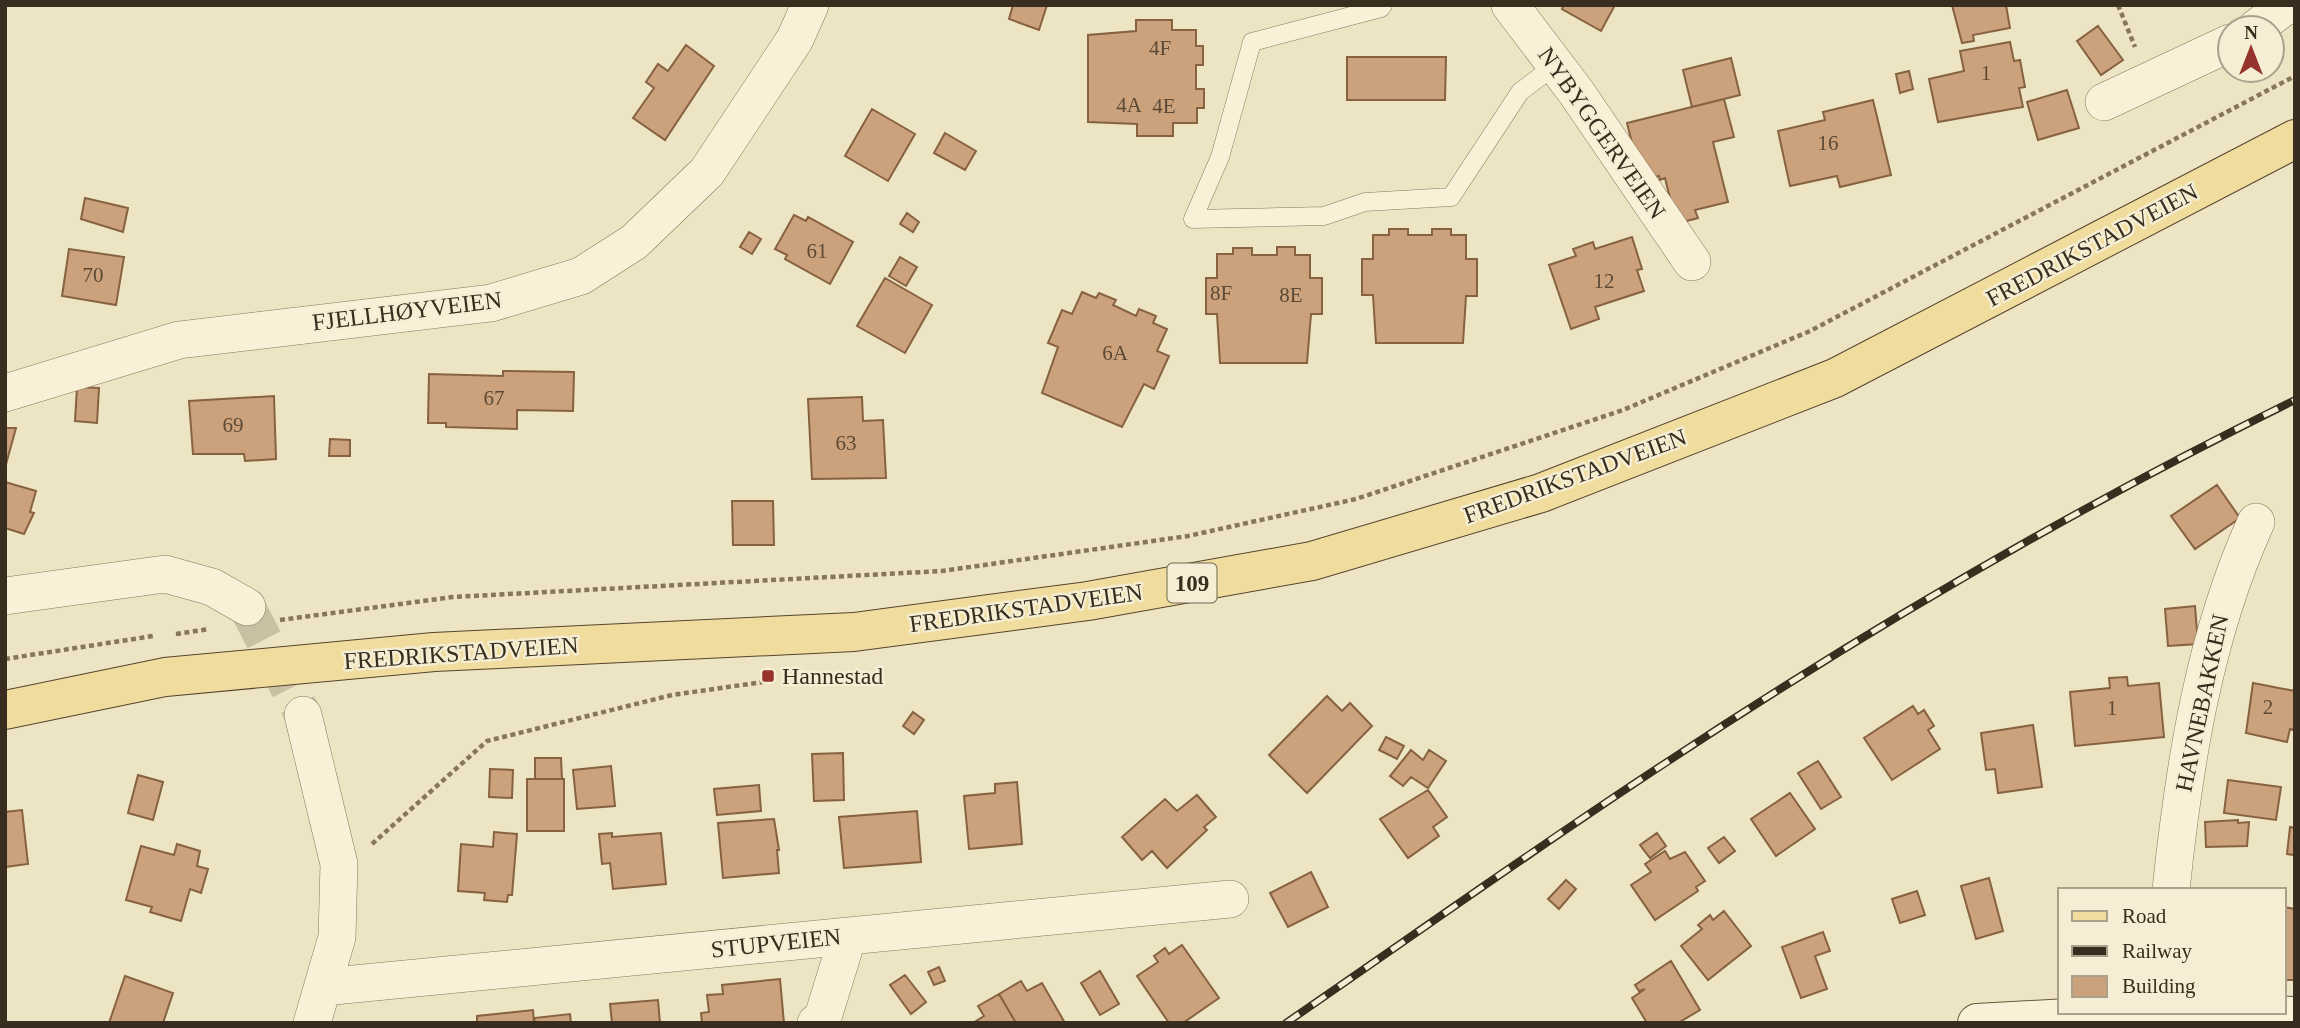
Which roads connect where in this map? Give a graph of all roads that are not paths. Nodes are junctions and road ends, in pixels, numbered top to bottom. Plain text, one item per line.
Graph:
1 (810, 5) edge
2 (1383, 5) edge
3 (1510, 5) edge
4 (2216, 50) edge
5 (1554, 66) junction
6 (2104, 102) dead end
7 (2295, 139) edge
8 (1692, 262) dead end
9 (5, 393) edge
10 (2256, 522) dead end
11 (5, 596) edge
12 (246, 619) tunnel mouth
13 (5, 710) edge
14 (303, 715) tunnel mouth
15 (2171, 888) edge
16 (1230, 899) dead end
17 (848, 936) junction
18 (323, 987) junction
19 (2138, 1014) edge
20 (2202, 1014) edge
21 (2295, 1016) edge
22 (312, 1023) edge
23 (817, 1023) edge
24 (1977, 1023) edge

1 - 9 street, FJELLHØYVEIEN
2 - 5 lane
3 - 5 street, NYBYGGERVEIEN
4 - 6 street
5 - 8 street, NYBYGGERVEIEN
7 - 13 main road, FREDRIKSTADVEIEN / 109
10 - 15 street, HAVNEBAKKEN
11 - 12 street
14 - 18 street
16 - 17 street, STUPVEIEN
17 - 18 street, STUPVEIEN
17 - 23 street
18 - 22 street
19 - 24 main road
20 - 21 main road

